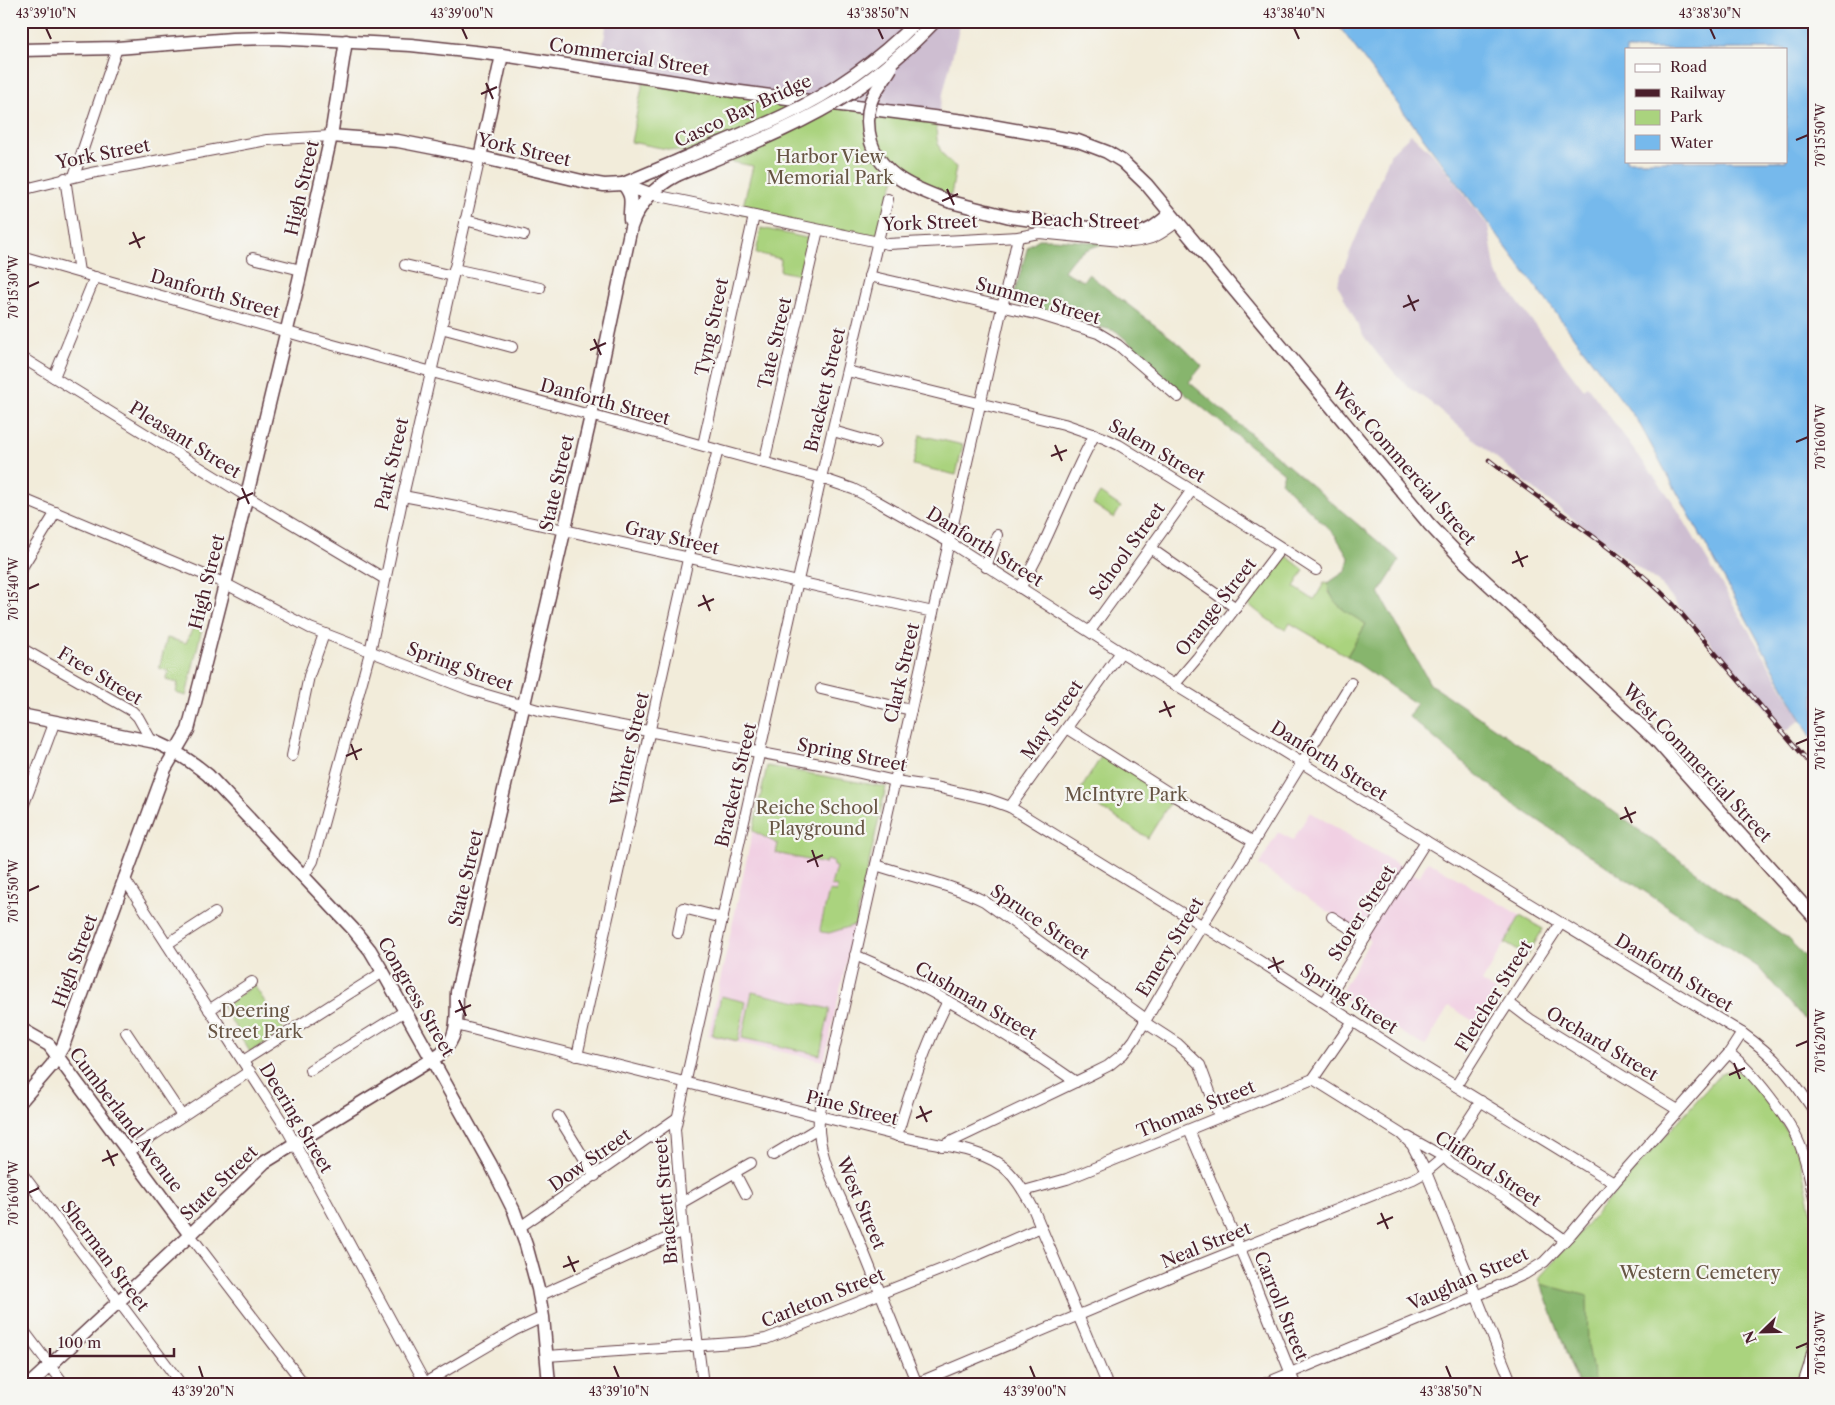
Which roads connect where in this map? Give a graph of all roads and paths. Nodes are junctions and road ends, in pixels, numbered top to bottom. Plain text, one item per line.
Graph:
1 (917, 21) edge
2 (936, 21) edge
3 (346, 41) junction
4 (118, 48) junction
5 (21, 50) edge
6 (502, 55) junction
7 (895, 60) junction
8 (331, 136) junction
9 (1107, 152) joint
10 (480, 157) junction
11 (675, 169) junction
12 (69, 177) junction
13 (623, 184) junction
14 (21, 190) edge
15 (650, 194) junction
16 (888, 198) dead end
17 (754, 216) junction
18 (1174, 218) junction
19 (465, 220) junction
20 (630, 227) junction
21 (818, 230) junction
22 (524, 235) dead end
23 (1018, 237) junction
24 (876, 243) junction
25 (21, 256) edge
26 (253, 258) dead end
27 (405, 265) dead end
28 (301, 270) junction
29 (79, 272) junction
30 (454, 273) junction
31 (869, 276) junction
32 (95, 277) junction
33 (540, 288) dead end
34 (1002, 306) junction
35 (441, 328) junction
36 (285, 331) junction
37 (512, 347) dead end
38 (21, 357) edge
39 (847, 371) junction
40 (431, 372) junction
41 (54, 377) junction
42 (1178, 397) dead end
43 (980, 404) junction
44 (591, 416) junction
45 (833, 431) junction
46 (1095, 434) junction
47 (875, 443) dead end
48 (703, 445) junction
49 (718, 450) junction
50 (764, 463) junction
51 (821, 478) junction
52 (1192, 490) junction
53 (246, 496) junction
54 (403, 496) junction
55 (21, 498) edge
56 (56, 512) junction
57 (564, 530) junction
58 (997, 535) dead end
59 (949, 542) junction
60 (1150, 548) junction
61 (1281, 548) junction
62 (688, 559) junction
63 (986, 567) junction
64 (21, 569) edge
65 (1316, 570) dead end
66 (385, 579) junction
67 (798, 582) junction
68 (224, 583) junction
69 (1020, 588) junction
70 (1236, 608) junction
71 (933, 612) junction
72 (1090, 632) junction
73 (324, 634) junction
74 (21, 648) edge
75 (370, 652) junction
76 (1121, 652) junction
77 (1351, 683) dead end
78 (1174, 685) junction
79 (821, 689) dead end
80 (524, 706) junction
81 (911, 710) junction
82 (21, 715) edge
83 (55, 721) junction
84 (1067, 728) junction
85 (651, 732) junction
86 (152, 742) junction
87 (175, 750) junction
88 (759, 753) junction
89 (292, 756) dead end
90 (1302, 763) junction
91 (895, 780) junction
92 (1010, 807) junction
93 (21, 812) edge
94 (1426, 841) junction
95 (1254, 842) junction
96 (876, 865) junction
97 (303, 877) junction
98 (124, 878) junction
99 (215, 913) dead end
100 (1332, 917) dead end
101 (1814, 917) edge
102 (723, 918) junction
103 (1561, 924) junction
104 (1201, 926) junction
105 (678, 933) dead end
106 (1365, 938) junction
107 (167, 944) junction
108 (855, 955) junction
109 (384, 972) junction
110 (252, 982) dead end
111 (948, 1001) junction
112 (1325, 1002) junction
113 (1509, 1003) junction
114 (209, 1010) junction
115 (405, 1011) junction
116 (1145, 1020) junction
117 (1353, 1021) junction
118 (456, 1025) junction
119 (21, 1029) edge
120 (126, 1032) dead end
121 (1742, 1033) junction
122 (1729, 1053) junction
123 (577, 1056) junction
124 (57, 1057) junction
125 (432, 1059) junction
126 (243, 1060) junction
127 (310, 1070) dead end
128 (250, 1071) junction
129 (1313, 1079) junction
130 (686, 1082) junction
131 (1076, 1082) junction
132 (1456, 1086) junction
133 (21, 1101) edge
134 (1481, 1101) junction
135 (1678, 1110) junction
136 (1814, 1111) edge
137 (182, 1116) junction
138 (558, 1116) dead end
139 (819, 1116) junction
140 (1219, 1116) junction
141 (677, 1118) junction
142 (818, 1128) junction
143 (1392, 1128) junction
144 (1189, 1130) junction
145 (897, 1136) junction
146 (295, 1143) junction
147 (942, 1146) junction
148 (128, 1152) junction
149 (773, 1155) dead end
150 (1444, 1157) junction
151 (751, 1163) dead end
152 (21, 1172) edge
153 (1426, 1172) junction
154 (735, 1173) junction
155 (595, 1176) junction
156 (1614, 1183) junction
157 (1024, 1191) junction
158 (746, 1194) dead end
159 (1814, 1198) edge
160 (681, 1203) junction
161 (520, 1227) junction
162 (1041, 1227) junction
163 (684, 1230) junction
164 (190, 1235) junction
165 (1565, 1240) junction
166 (1240, 1250) junction
167 (880, 1292) junction
168 (539, 1296) junction
169 (1476, 1296) junction
170 (119, 1302) junction
171 (1079, 1316) junction
172 (543, 1317) junction
173 (21, 1328) edge
174 (1814, 1343) edge
175 (698, 1346) junction
176 (547, 1356) junction
177 (50, 1365) junction
178 (1291, 1374) junction
179 (424, 1383) edge
180 (30, 1384) edge
181 (64, 1384) edge
182 (180, 1384) edge
183 (304, 1384) edge
184 (549, 1384) edge
185 (703, 1384) edge
186 (916, 1384) edge
187 (1107, 1384) edge
188 (1264, 1384) edge
189 (1295, 1384) edge
190 (1512, 1384) edge
191 (1803, 1384) edge

1 - 11 main road, Casco Bay Bridge, bridge
2 - 7 main road, Casco Bay Bridge, bridge
3 - 4 main road, Commercial Street
3 - 6 main road, Commercial Street
3 - 8 main road, High Street
4 - 5 main road, Commercial Street
4 - 12 street
6 - 9 main road, Commercial Street
6 - 10 main road, Park Street
7 - 11 main road, Casco Bay Bridge, bridge
7 - 18 main road, bridge
8 - 10 main road, York Street
8 - 12 street, York Street
8 - 28 main road, High Street
9 - 18 main road, West Commercial Street
10 - 13 main road, York Street
10 - 19 street, Park Street
11 - 13 main road, Casco Bay Bridge
11 - 15 main road, Casco Bay Bridge
12 - 14 street, York Street
12 - 29 street
13 - 15 main road, York Street
13 - 20 main road
15 - 17 street, York Street
15 - 20 main road, State Street
16 - 24 street, Brackett Street
17 - 21 street, York Street
17 - 48 street, Tyng Street
18 - 23 street, Beach Street
18 - 101 main road, West Commercial Street
19 - 22 street
19 - 30 street, Park Street
20 - 44 main road, State Street
21 - 24 street, York Street
21 - 50 street, Tate Street
23 - 24 street, York Street
23 - 34 street, Clark Street
24 - 31 street, Brackett Street
25 - 29 street, Danforth Street
26 - 28 street
27 - 30 street
28 - 36 main road, High Street
29 - 32 street, Danforth Street
30 - 33 street
30 - 35 street, Park Street
31 - 34 street, Summer Street
31 - 39 street, Brackett Street
32 - 36 street, Danforth Street
32 - 41 street
34 - 42 street, Summer Street
34 - 43 street, Clark Street
35 - 37 street
35 - 40 street, Park Street
36 - 40 street, Danforth Street
36 - 53 main road, High Street
38 - 41 street, Pleasant Street
39 - 43 street, Salem Street
39 - 45 street, Brackett Street
40 - 44 street, Danforth Street
40 - 54 street, Park Street
41 - 53 street, Pleasant Street
43 - 46 street, Salem Street
43 - 59 street, Clark Street
44 - 48 street, Danforth Street
44 - 57 main road, State Street
45 - 47 street
45 - 51 street, Brackett Street
46 - 52 street, Salem Street
46 - 69 street
48 - 49 street, Danforth Street
49 - 50 street, Danforth Street
49 - 62 street, Winter Street
50 - 51 street, Danforth Street
51 - 59 street, Danforth Street
51 - 67 street, Brackett Street
52 - 60 street, School Street
52 - 61 street, Salem Street
53 - 66 street, Pleasant Street
53 - 68 main road, High Street
54 - 57 street, Gray Street
54 - 66 street, Park Street
55 - 56 street, Spring Street
56 - 64 street
56 - 68 street, Spring Street
57 - 62 street, Gray Street
57 - 80 main road, State Street
58 - 63 street
59 - 63 street, Danforth Street
59 - 71 street, Clark Street
60 - 70 street
60 - 72 street, School Street
61 - 65 street, Salem Street
61 - 70 street, Orange Street
62 - 67 street, Gray Street
62 - 85 street, Winter Street
63 - 69 street, Danforth Street
66 - 75 street, Park Street
67 - 71 street, Gray Street
67 - 88 street, Brackett Street
68 - 73 street, Spring Street
68 - 87 main road, High Street
69 - 72 street, Danforth Street
70 - 78 street, Orange Street
71 - 81 street, Clark Street
72 - 76 street, Danforth Street
73 - 75 street, Spring Street
73 - 89 street
74 - 86 street, Free Street
75 - 80 street, Spring Street
75 - 97 street, Park Street
76 - 78 street, Danforth Street
76 - 84 street, May Street
77 - 90 street, Emery Street
78 - 90 street, Danforth Street
79 - 81 street
80 - 85 street, Spring Street
80 - 118 main road, State Street
81 - 91 street, Clark Street
82 - 83 main road, Congress Street
83 - 86 main road, Congress Street
83 - 93 street
84 - 92 street, May Street
84 - 95 street
85 - 88 street, Spring Street
85 - 123 street, Winter Street
86 - 87 main road, Congress Street
87 - 97 main road, Congress Street
87 - 98 main road, High Street
88 - 91 street, Spring Street
88 - 102 street, Brackett Street
90 - 94 street, Danforth Street
90 - 95 street, Emery Street
91 - 92 street, Spring Street
91 - 96 street, Clark Street
92 - 104 street, Spring Street
94 - 103 street, Danforth Street
94 - 106 street, Storer Street
95 - 104 street, Emery Street
96 - 108 street, Clark Street
96 - 116 street, Spruce Street
97 - 109 main road, Congress Street
98 - 107 street, Deering Street
98 - 124 main road, High Street
99 - 107 street
100 - 106 street
102 - 105 street
102 - 130 street, Brackett Street
103 - 113 street, Fletcher Street
103 - 121 street, Danforth Street
104 - 112 street, Spring Street
104 - 116 street, Emery Street
106 - 112 street, Storer Street
107 - 114 street, Deering Street
108 - 111 street, Cushman Street
108 - 139 street, Clark Street
109 - 115 main road, Congress Street
109 - 126 street
110 - 114 street
111 - 131 street, Cushman Street
111 - 145 street
112 - 117 street, Spring Street
113 - 132 street, Fletcher Street
113 - 135 street, Orchard Street
114 - 126 street, Deering Street
115 - 125 main road, Congress Street
115 - 127 street
116 - 131 street, Emery Street
116 - 140 street, Spruce Street
117 - 129 street
117 - 132 street, Spring Street
118 - 123 street, Pine Street
118 - 125 main road, State Street
119 - 124 main road, Cumberland Avenue
120 - 137 street
121 - 122 street, Vaughan Street
121 - 136 street, Danforth Street
122 - 135 street, Vaughan Street
122 - 159 street
123 - 130 street, Pine Street
124 - 133 main road, High Street
124 - 148 main road, Cumberland Avenue
125 - 146 main road, State Street
125 - 161 main road, Congress Street
126 - 128 street, Deering Street
128 - 137 street
128 - 146 street, Deering Street
129 - 140 street, Thomas Street
129 - 143 street, Clifford Street
130 - 139 street, Pine Street
130 - 141 street, Brackett Street
131 - 147 street, Emery Street
132 - 134 street, Spring Street
134 - 150 street, Neal Street
134 - 156 street, Spring Street
135 - 156 street, Vaughan Street
137 - 148 street
138 - 155 street
139 - 142 street, West Street
139 - 145 street, Pine Street
140 - 144 street, Thomas Street
141 - 155 street, Dow Street
141 - 160 street, Brackett Street
142 - 149 street
142 - 167 street, West Street
143 - 150 street, Clifford Street
143 - 153 street, Clifford Street
144 - 157 street, Thomas Street
144 - 166 street, Carroll Street
145 - 147 street, Pine Street
146 - 164 main road, State Street
146 - 179 street, Deering Street
147 - 157 street, Pine Street
148 - 164 main road, Cumberland Avenue
150 - 153 street, Neal Street
150 - 165 street, Clifford Street
151 - 154 street
152 - 170 street, Sherman Street
153 - 166 street, Neal Street
153 - 169 street, Clifford Street
154 - 158 street
154 - 160 street
155 - 161 street, Dow Street
156 - 165 street, Vaughan Street
157 - 162 street, Pine Street
160 - 163 street, Brackett Street
161 - 168 main road, Congress Street
162 - 167 street, Carleton Street
162 - 171 street, Pine Street
163 - 168 street
163 - 175 street, Brackett Street
164 - 170 main road, State Street
164 - 183 street, Cumberland Avenue
165 - 169 street, Vaughan Street
166 - 171 street, Neal Street
166 - 178 street, Carroll Street
167 - 175 street, Carleton Street
167 - 186 street, West Street
168 - 172 main road, Congress Street
169 - 178 street, Vaughan Street
169 - 190 street, Clifford Street
170 - 177 main road, State Street
170 - 182 street, Sherman Street
171 - 186 street, Neal Street
171 - 187 street, Pine Street
172 - 176 main road, Congress Street
172 - 179 street
173 - 177 street
174 - 191 street
175 - 176 street, Carleton Street
175 - 185 street, Brackett Street
176 - 184 main road, Congress Street
177 - 180 main road, State Street
177 - 181 street
178 - 188 street, Vaughan Street
178 - 189 street, Carroll Street

